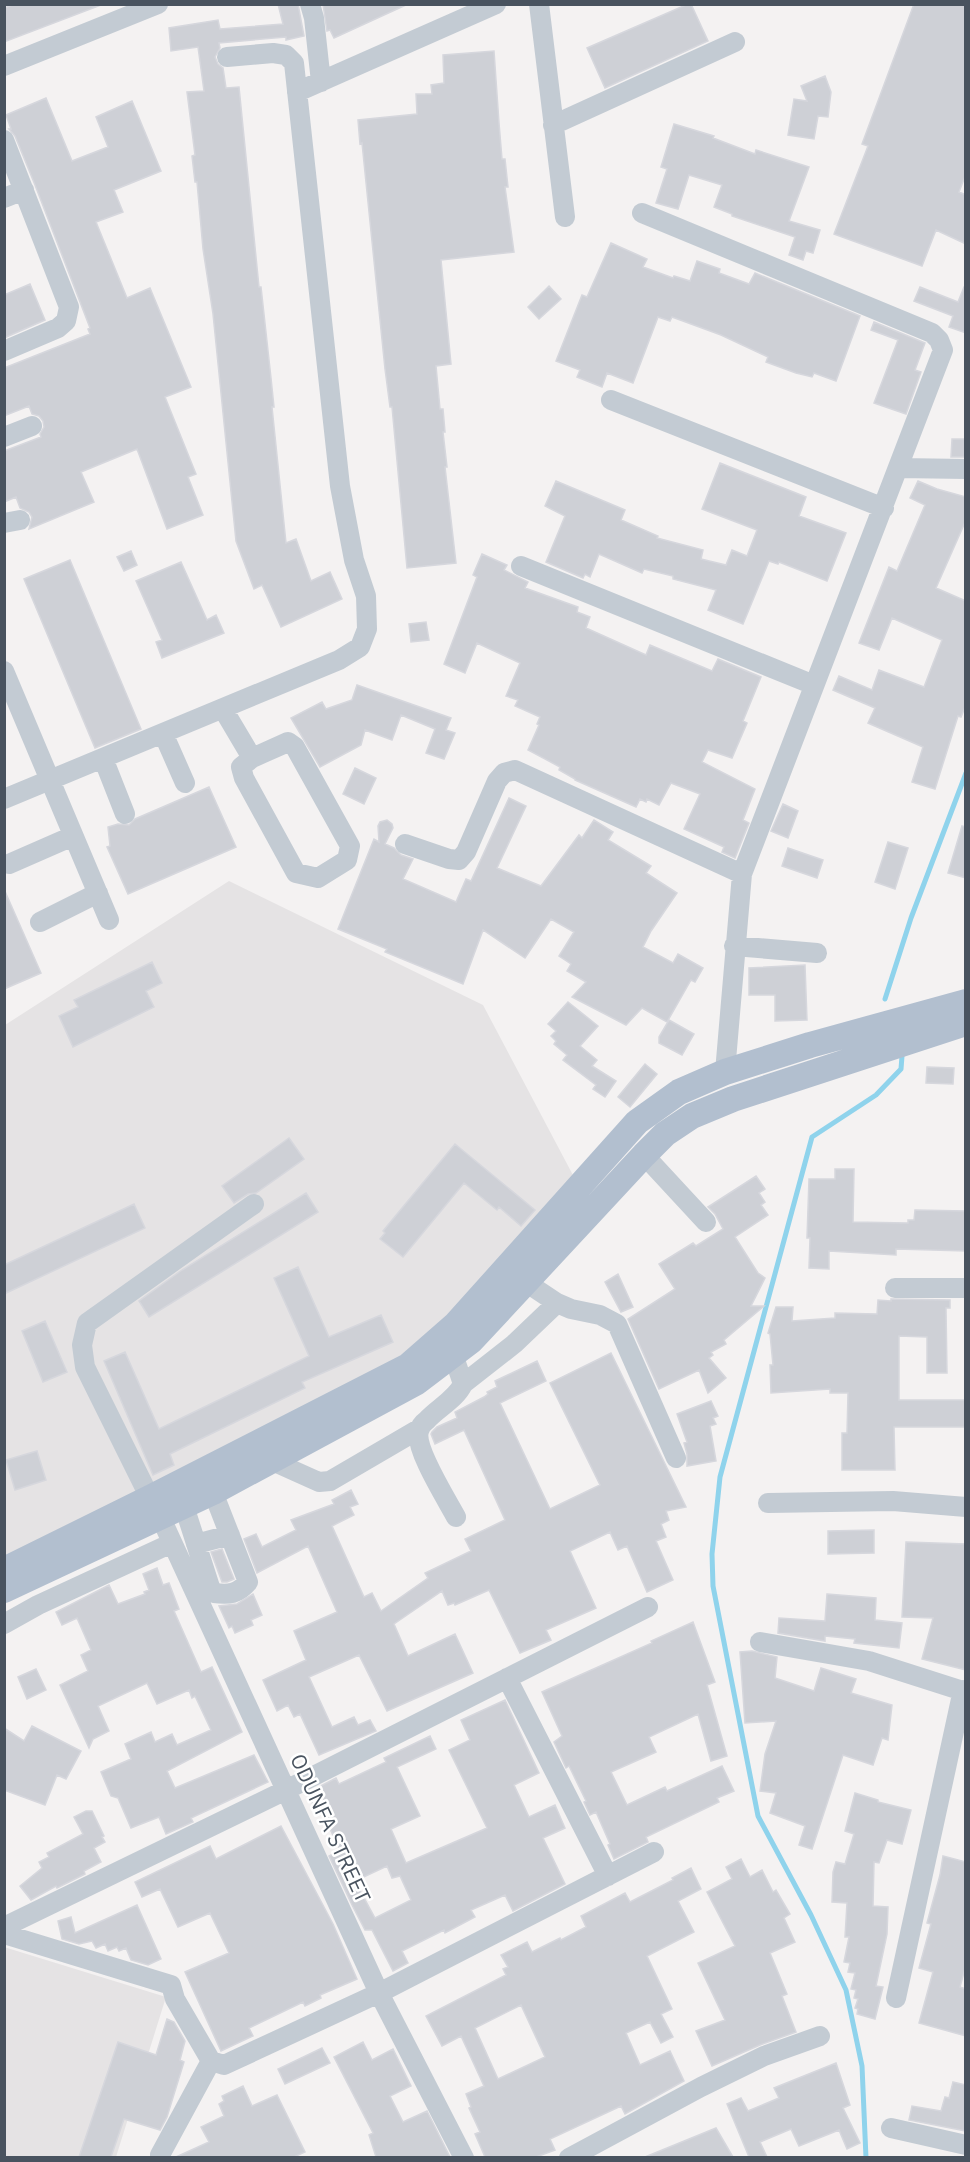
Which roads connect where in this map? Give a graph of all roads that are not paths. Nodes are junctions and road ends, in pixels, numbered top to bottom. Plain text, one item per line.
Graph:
1 (158, 4) edge
2 (310, 4) edge
3 (496, 4) edge
4 (539, 4) edge
5 (735, 42) dead end
6 (227, 57) dead end
7 (4, 66) edge
8 (321, 82) junction
9 (297, 93) junction
10 (554, 125) junction
11 (4, 140) edge
12 (24, 190) junction
13 (4, 198) edge
14 (642, 213) dead end
15 (565, 217) dead end
16 (4, 351) edge
17 (611, 400) dead end
18 (33, 426) dead end
19 (4, 437) edge
20 (899, 468) junction
21 (966, 469) edge
22 (884, 508) junction
23 (521, 566) dead end
24 (4, 671) edge
25 (814, 685) junction
26 (223, 709) junction
27 (163, 733) junction
28 (103, 758) junction
29 (252, 758) junction
30 (49, 781) junction
31 (186, 783) dead end
32 (4, 799) edge
33 (125, 814) dead end
34 (73, 836) junction
35 (405, 844) dead end
36 (9, 864) dead end
37 (742, 874) junction
38 (98, 893) junction
39 (109, 920) dead end
40 (40, 922) dead end
41 (734, 946) junction
42 (817, 953) dead end
43 (966, 1002) edge
44 (966, 1023) edge
45 (724, 1072) junction
46 (644, 1155) junction
47 (254, 1204) dead end
48 (706, 1222) dead end
49 (524, 1281) junction
50 (895, 1288) dead end
51 (966, 1288) edge
52 (556, 1303) junction
53 (453, 1354) junction
54 (463, 1384) junction
55 (419, 1429) junction
56 (676, 1458) dead end
57 (270, 1460) junction
58 (213, 1492) junction
59 (768, 1503) dead end
60 (184, 1506) junction
61 (155, 1507) junction
62 (966, 1507) edge
63 (456, 1517) dead end
64 (230, 1535) junction
65 (172, 1543) junction
66 (196, 1544) junction
67 (4, 1570) edge
68 (4, 1590) edge
69 (648, 1607) dead end
70 (4, 1624) edge
71 (760, 1642) dead end
72 (507, 1678) junction
73 (964, 1691) edge
74 (286, 1790) junction
75 (654, 1852) dead end
76 (608, 1876) junction
77 (4, 1927) edge
78 (4, 1934) edge
79 (379, 1993) junction
80 (896, 1998) dead end
81 (820, 2036) dead end
82 (211, 2061) junction
83 (891, 2128) dead end
84 (966, 2145) edge
85 (160, 2155) dead end
86 (464, 2157) edge
87 (569, 2157) edge

1 - 7 street
2 - 8 street
3 - 8 street
4 - 10 street
5 - 10 street
6 - 9 street
8 - 9 street
9 - 26 street
10 - 15 street
11 - 12 street
12 - 13 street
12 - 16 street
14 - 20 street
17 - 22 street
18 - 19 street
20 - 21 street
20 - 22 street
22 - 25 street
23 - 25 street
24 - 30 street
25 - 37 street
26 - 27 street
26 - 29 street
27 - 28 street
27 - 31 street
28 - 30 street
28 - 33 street
29 - 29 street
30 - 32 street
30 - 34 street
34 - 36 street
34 - 38 street
35 - 37 street
37 - 41 street
38 - 39 street
38 - 40 street
41 - 42 street
41 - 45 street
43 - 45 main road
44 - 46 main road
45 - 61 main road
46 - 48 street
46 - 49 main road
47 - 61 street, ODUNFA STREET
49 - 52 street
49 - 53 main road
50 - 51 street
52 - 54 street
52 - 56 street
53 - 54 street
53 - 57 main road
54 - 55 street
55 - 57 street
55 - 63 street
57 - 58 main road
58 - 60 main road
58 - 64 street
59 - 62 street
60 - 61 main road
60 - 66 street
61 - 65 street, ODUNFA STREET
61 - 67 main road
61 - 68 main road
64 - 66 street
64 - 66 street
65 - 70 street
65 - 74 street, ODUNFA STREET
69 - 72 street
71 - 73 street
72 - 74 street
72 - 76 street
73 - 80 street
74 - 77 street
74 - 79 street, ODUNFA STREET
75 - 76 street
76 - 79 street
78 - 82 street
79 - 82 street
79 - 86 street, ODUNFA STREET
81 - 87 street
82 - 85 street
83 - 84 street

